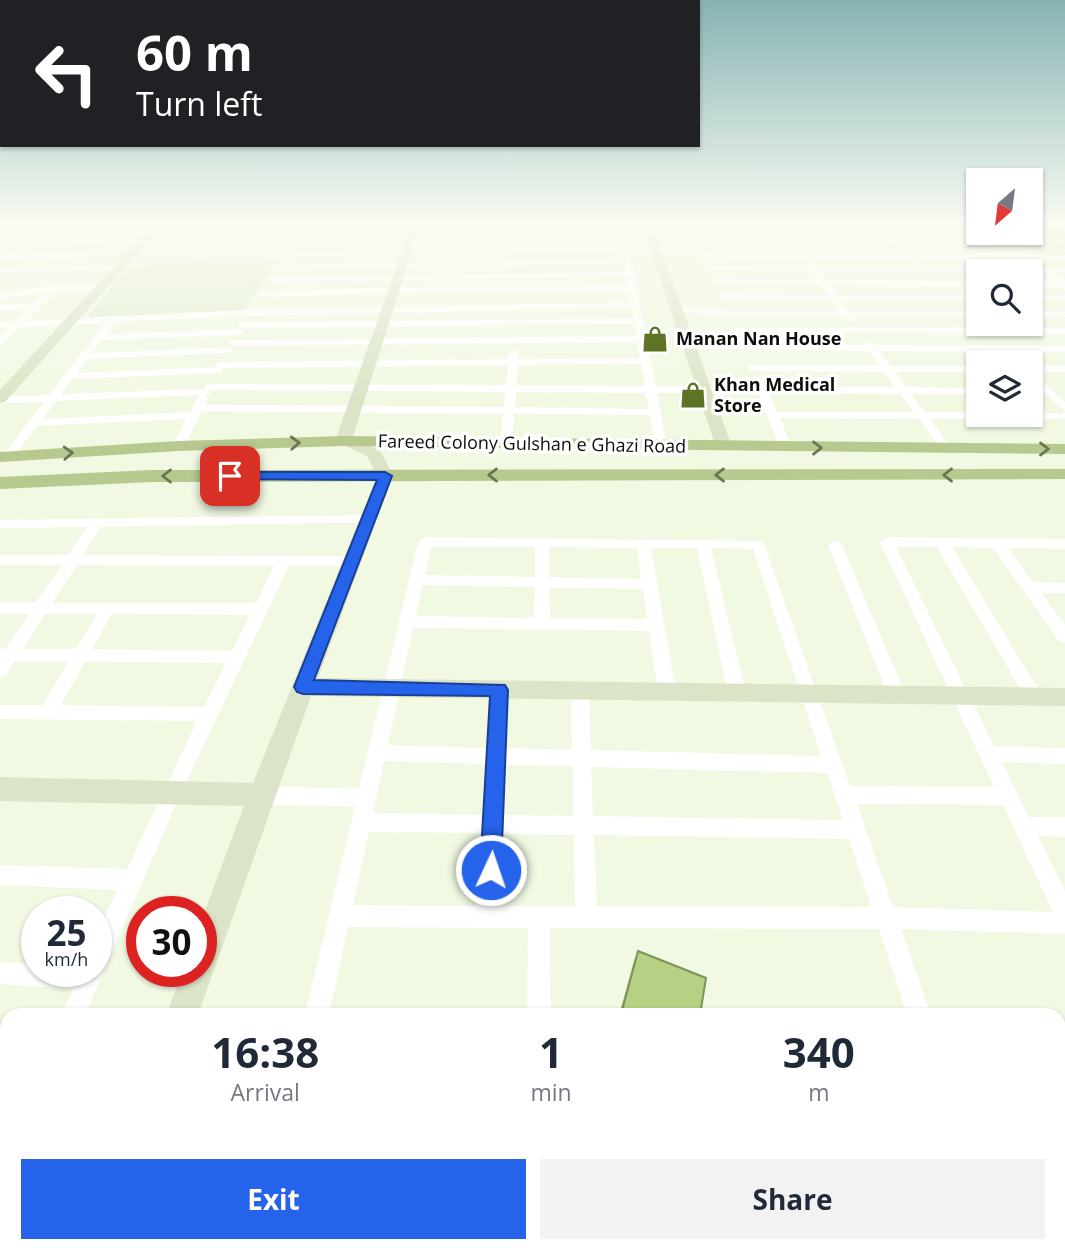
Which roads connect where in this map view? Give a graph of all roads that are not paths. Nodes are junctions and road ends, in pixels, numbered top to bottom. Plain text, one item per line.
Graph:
1 (106, 282) edge
2 (269, 282) edge
3 (396, 282) edge
4 (519, 282) edge
5 (631, 282) edge
6 (667, 282) edge
7 (715, 282) edge
8 (767, 282) edge
9 (824, 283) junction
10 (938, 283) junction
11 (966, 284) edge
12 (1043, 284) edge
13 (1064, 285) edge
14 (103, 286) junction
15 (54, 288) junction
16 (519, 289) junction
17 (632, 289) junction
18 (394, 290) junction
19 (261, 295) junction
20 (0, 296) edge
21 (722, 297) junction
22 (834, 297) junction
23 (953, 298) junction
24 (966, 298) edge
25 (1043, 298) edge
26 (1065, 298) edge
27 (635, 305) junction
28 (37, 306) junction
29 (517, 307) junction
30 (0, 308) edge
31 (966, 308) edge
32 (676, 309) junction
33 (387, 310) junction
34 (250, 313) junction
35 (729, 314) junction
36 (847, 314) junction
37 (966, 314) edge
38 (1043, 314) edge
39 (1065, 314) edge
40 (112, 320) junction
41 (638, 321) junction
42 (69, 322) junction
43 (516, 322) junction
44 (19, 324) junction
45 (383, 324) junction
46 (0, 325) edge
47 (966, 326) edge
48 (241, 329) junction
49 (736, 330) junction
50 (859, 330) junction
51 (1043, 330) edge
52 (1065, 331) edge
53 (991, 336) edge
54 (99, 337) junction
55 (641, 339) junction
56 (515, 340) junction
57 (377, 341) junction
58 (0, 343) edge
59 (231, 346) junction
60 (743, 347) junction
61 (872, 348) junction
62 (1005, 349) junction
63 (1065, 349) edge
64 (85, 356) junction
65 (645, 361) junction
66 (513, 362) junction
67 (369, 363) junction
68 (219, 367) junction
69 (752, 368) junction
70 (887, 368) junction
71 (966, 369) edge
72 (1043, 369) edge
73 (1065, 369) edge
74 (69, 376) junction
75 (361, 387) junction
76 (1043, 387) edge
77 (511, 388) junction
78 (208, 389) junction
79 (650, 390) junction
80 (704, 390) junction
81 (762, 390) junction
82 (903, 390) junction
83 (966, 391) edge
84 (1043, 391) edge
85 (1047, 391) junction
86 (1065, 391) edge
87 (52, 398) junction
88 (0, 400) edge
89 (1065, 408) edge
90 (354, 409) junction
91 (196, 411) junction
92 (509, 411) junction
93 (655, 412) junction
94 (773, 415) junction
95 (922, 415) junction
96 (1065, 416) edge
97 (34, 423) junction
98 (343, 441) junction
99 (506, 443) junction
100 (178, 446) junction
101 (661, 446) junction
102 (724, 447) junction
103 (786, 448) junction
104 (946, 448) junction
105 (1065, 449) edge
106 (4, 456) edge
107 (1065, 474) edge
108 (385, 476) junction
109 (0, 482) edge
110 (368, 519) junction
111 (97, 523) junction
112 (0, 524) edge
113 (542, 542) junction
114 (942, 542) junction
115 (643, 543) junction
116 (703, 543) junction
117 (997, 543) junction
118 (1065, 544) edge
119 (835, 545) dead end
120 (0, 560) edge
121 (72, 560) junction
122 (284, 561) junction
123 (352, 561) junction
124 (417, 580) junction
125 (542, 582) junction
126 (650, 584) junction
127 (1029, 587) junction
128 (1065, 588) edge
129 (0, 608) edge
130 (40, 608) junction
131 (108, 608) junction
132 (261, 608) junction
133 (407, 622) junction
134 (542, 624) junction
135 (656, 625) junction
136 (1065, 636) edge
137 (5, 655) edge
138 (81, 656) junction
139 (237, 657) junction
140 (0, 670) edge
141 (303, 687) junction
142 (392, 688) junction
143 (499, 690) junction
144 (580, 691) junction
145 (667, 692) junction
146 (737, 693) junction
147 (809, 694) junction
148 (897, 695) junction
149 (960, 696) junction
150 (1034, 697) junction
151 (1065, 697) edge
152 (0, 712) edge
153 (48, 712) junction
154 (209, 714) junction
155 (377, 753) junction
156 (988, 754) junction
157 (496, 756) junction
158 (1065, 757) edge
159 (582, 758) junction
160 (833, 765) junction
161 (0, 789) edge
162 (170, 793) junction
163 (844, 794) junction
164 (261, 795) junction
165 (1008, 796) junction
166 (367, 798) junction
167 (361, 822) junction
168 (493, 824) junction
169 (584, 825) junction
170 (1023, 826) junction
171 (1065, 827) edge
172 (856, 830) junction
173 (0, 875) edge
174 (132, 880) junction
175 (1065, 915) edge
176 (340, 916) junction
177 (217, 917) edge
178 (488, 917) junction
179 (539, 917) junction
180 (586, 917) junction
181 (886, 918) junction
182 (1065, 923) edge
183 (112, 927) edge
184 (0, 973) edge
185 (21, 973) edge
186 (86, 987) edge
187 (192, 987) edge
188 (76, 1008) edge
189 (185, 1008) edge
190 (319, 1008) edge
191 (540, 1008) edge
192 (917, 1008) edge

1 - 14 street
2 - 19 street
3 - 18 street
4 - 16 street
5 - 17 street
6 - 32 street
7 - 21 street
8 - 9 street
9 - 10 street
9 - 22 street
10 - 11 street
10 - 23 street
12 - 13 street
14 - 15 street
14 - 42 street
15 - 20 street
15 - 28 street
16 - 17 street
16 - 18 street
16 - 29 street
17 - 27 street
18 - 19 street
18 - 33 street
19 - 34 street
21 - 22 street
21 - 35 street
22 - 23 street
22 - 36 street
23 - 24 street
23 - 31 street
25 - 26 street
27 - 29 street
27 - 41 street
28 - 30 street
28 - 44 street
29 - 33 street
29 - 43 street
32 - 35 street
32 - 80 street
33 - 34 street
33 - 45 street
34 - 40 street
34 - 48 street
35 - 36 street
35 - 49 street
36 - 37 street
36 - 50 street
38 - 39 street
40 - 42 street
40 - 54 street
41 - 43 street
41 - 55 street
42 - 44 street
42 - 88 street
43 - 45 street
43 - 56 street
44 - 46 street
44 - 58 street
45 - 48 street
45 - 57 street
47 - 50 street
48 - 54 street
48 - 59 street
49 - 50 street
49 - 60 street
50 - 61 street
51 - 52 street
53 - 62 street
54 - 64 street
55 - 56 street
55 - 65 street
56 - 57 street
56 - 66 street
57 - 59 street
57 - 67 street
59 - 64 street
59 - 68 street
60 - 61 street
60 - 69 street
61 - 62 street
61 - 70 street
62 - 63 street
64 - 74 street
65 - 66 street
65 - 79 street
66 - 67 street
66 - 77 street
67 - 68 street
67 - 75 street
68 - 74 street
68 - 78 street
69 - 70 street
69 - 81 street
70 - 71 street
70 - 82 street
72 - 73 street
74 - 87 street
75 - 77 street
75 - 78 street
75 - 90 street
76 - 85 street
77 - 79 street
77 - 92 street
78 - 87 street
78 - 91 street
79 - 80 street
79 - 93 street
80 - 81 street
80 - 102 street
81 - 82 street
81 - 94 street
82 - 83 street
82 - 95 street
84 - 85 street
85 - 86 street
85 - 89 street
87 - 88 street
87 - 97 street
90 - 91 street
90 - 92 street
90 - 98 street
91 - 97 street
91 - 100 street
92 - 93 street
92 - 99 street
93 - 101 street
94 - 95 street
94 - 103 street
95 - 96 street
95 - 104 street
97 - 106 street
98 - 99 main road, Fareed Colony Gulshan e Ghazi Road
100 -> 98 main road, Fareed Colony Gulshan e Ghazi Road
98 - 108 street
99 - 101 main road, Fareed Colony Gulshan e Ghazi Road
106 -> 100 main road, Fareed Colony Gulshan e Ghazi Road
101 - 102 main road, Fareed Colony Gulshan e Ghazi Road
102 - 103 main road, Fareed Colony Gulshan e Ghazi Road
103 -> 104 main road, Fareed Colony Gulshan e Ghazi Road
104 -> 105 main road, Fareed Colony Gulshan e Ghazi Road
107 -> 108 main road, Fareed Colony Gulshan e Ghazi Road
108 -> 109 main road, Fareed Colony Gulshan e Ghazi Road
108 - 110 street
110 - 111 street
110 - 123 street
111 - 112 street
111 - 121 street
113 - 115 street
113 - 124 street
113 - 125 street
114 - 117 street
114 - 149 street
114 - 150 street
115 - 116 street
115 - 126 street
116 - 146 street
116 - 147 street
117 - 118 street
117 - 127 street
119 - 148 street
120 - 121 street
121 - 122 street
121 - 130 street
122 - 123 street
122 - 132 street
123 - 141 street
124 - 125 street
124 - 133 street
125 - 126 street
125 - 134 street
126 - 135 street
127 - 128 street
127 - 136 street
129 - 130 street
130 - 131 street
130 - 137 street
131 - 132 street
131 - 138 street
132 - 139 street
133 - 134 street
133 - 142 street
134 - 135 street
135 - 145 street
137 - 138 street
137 - 140 street
138 - 139 street
138 - 153 street
139 - 154 street
141 - 142 street
141 - 164 street
142 - 143 street
142 - 155 street
143 - 144 street
143 - 157 street
144 - 145 street
144 - 159 street
145 - 146 street
146 - 147 street
147 - 148 street
147 - 160 street
148 - 149 street
149 - 150 street
149 - 156 street
150 - 151 street
152 - 153 street
153 - 154 street
154 - 162 street
155 - 157 street
155 - 166 street
156 - 158 street
156 - 165 street
157 - 159 street
157 - 168 street
159 - 160 street
159 - 169 street
160 - 163 street
161 - 162 street
162 - 164 street
162 - 174 street
163 - 165 street
163 - 172 street
164 - 166 street
164 - 177 street
165 - 170 street
166 - 167 street
167 - 168 street
167 - 176 street
168 - 169 street
168 - 178 street
169 - 172 street
169 - 180 street
170 - 171 street
170 - 175 street
172 - 181 street
173 - 174 street
174 - 183 street
176 - 178 street
176 - 190 street
178 - 179 street
179 - 180 street
179 - 191 street
180 - 181 street
181 - 182 street
181 - 192 street
184 - 185 street
186 - 188 street
187 - 189 street

